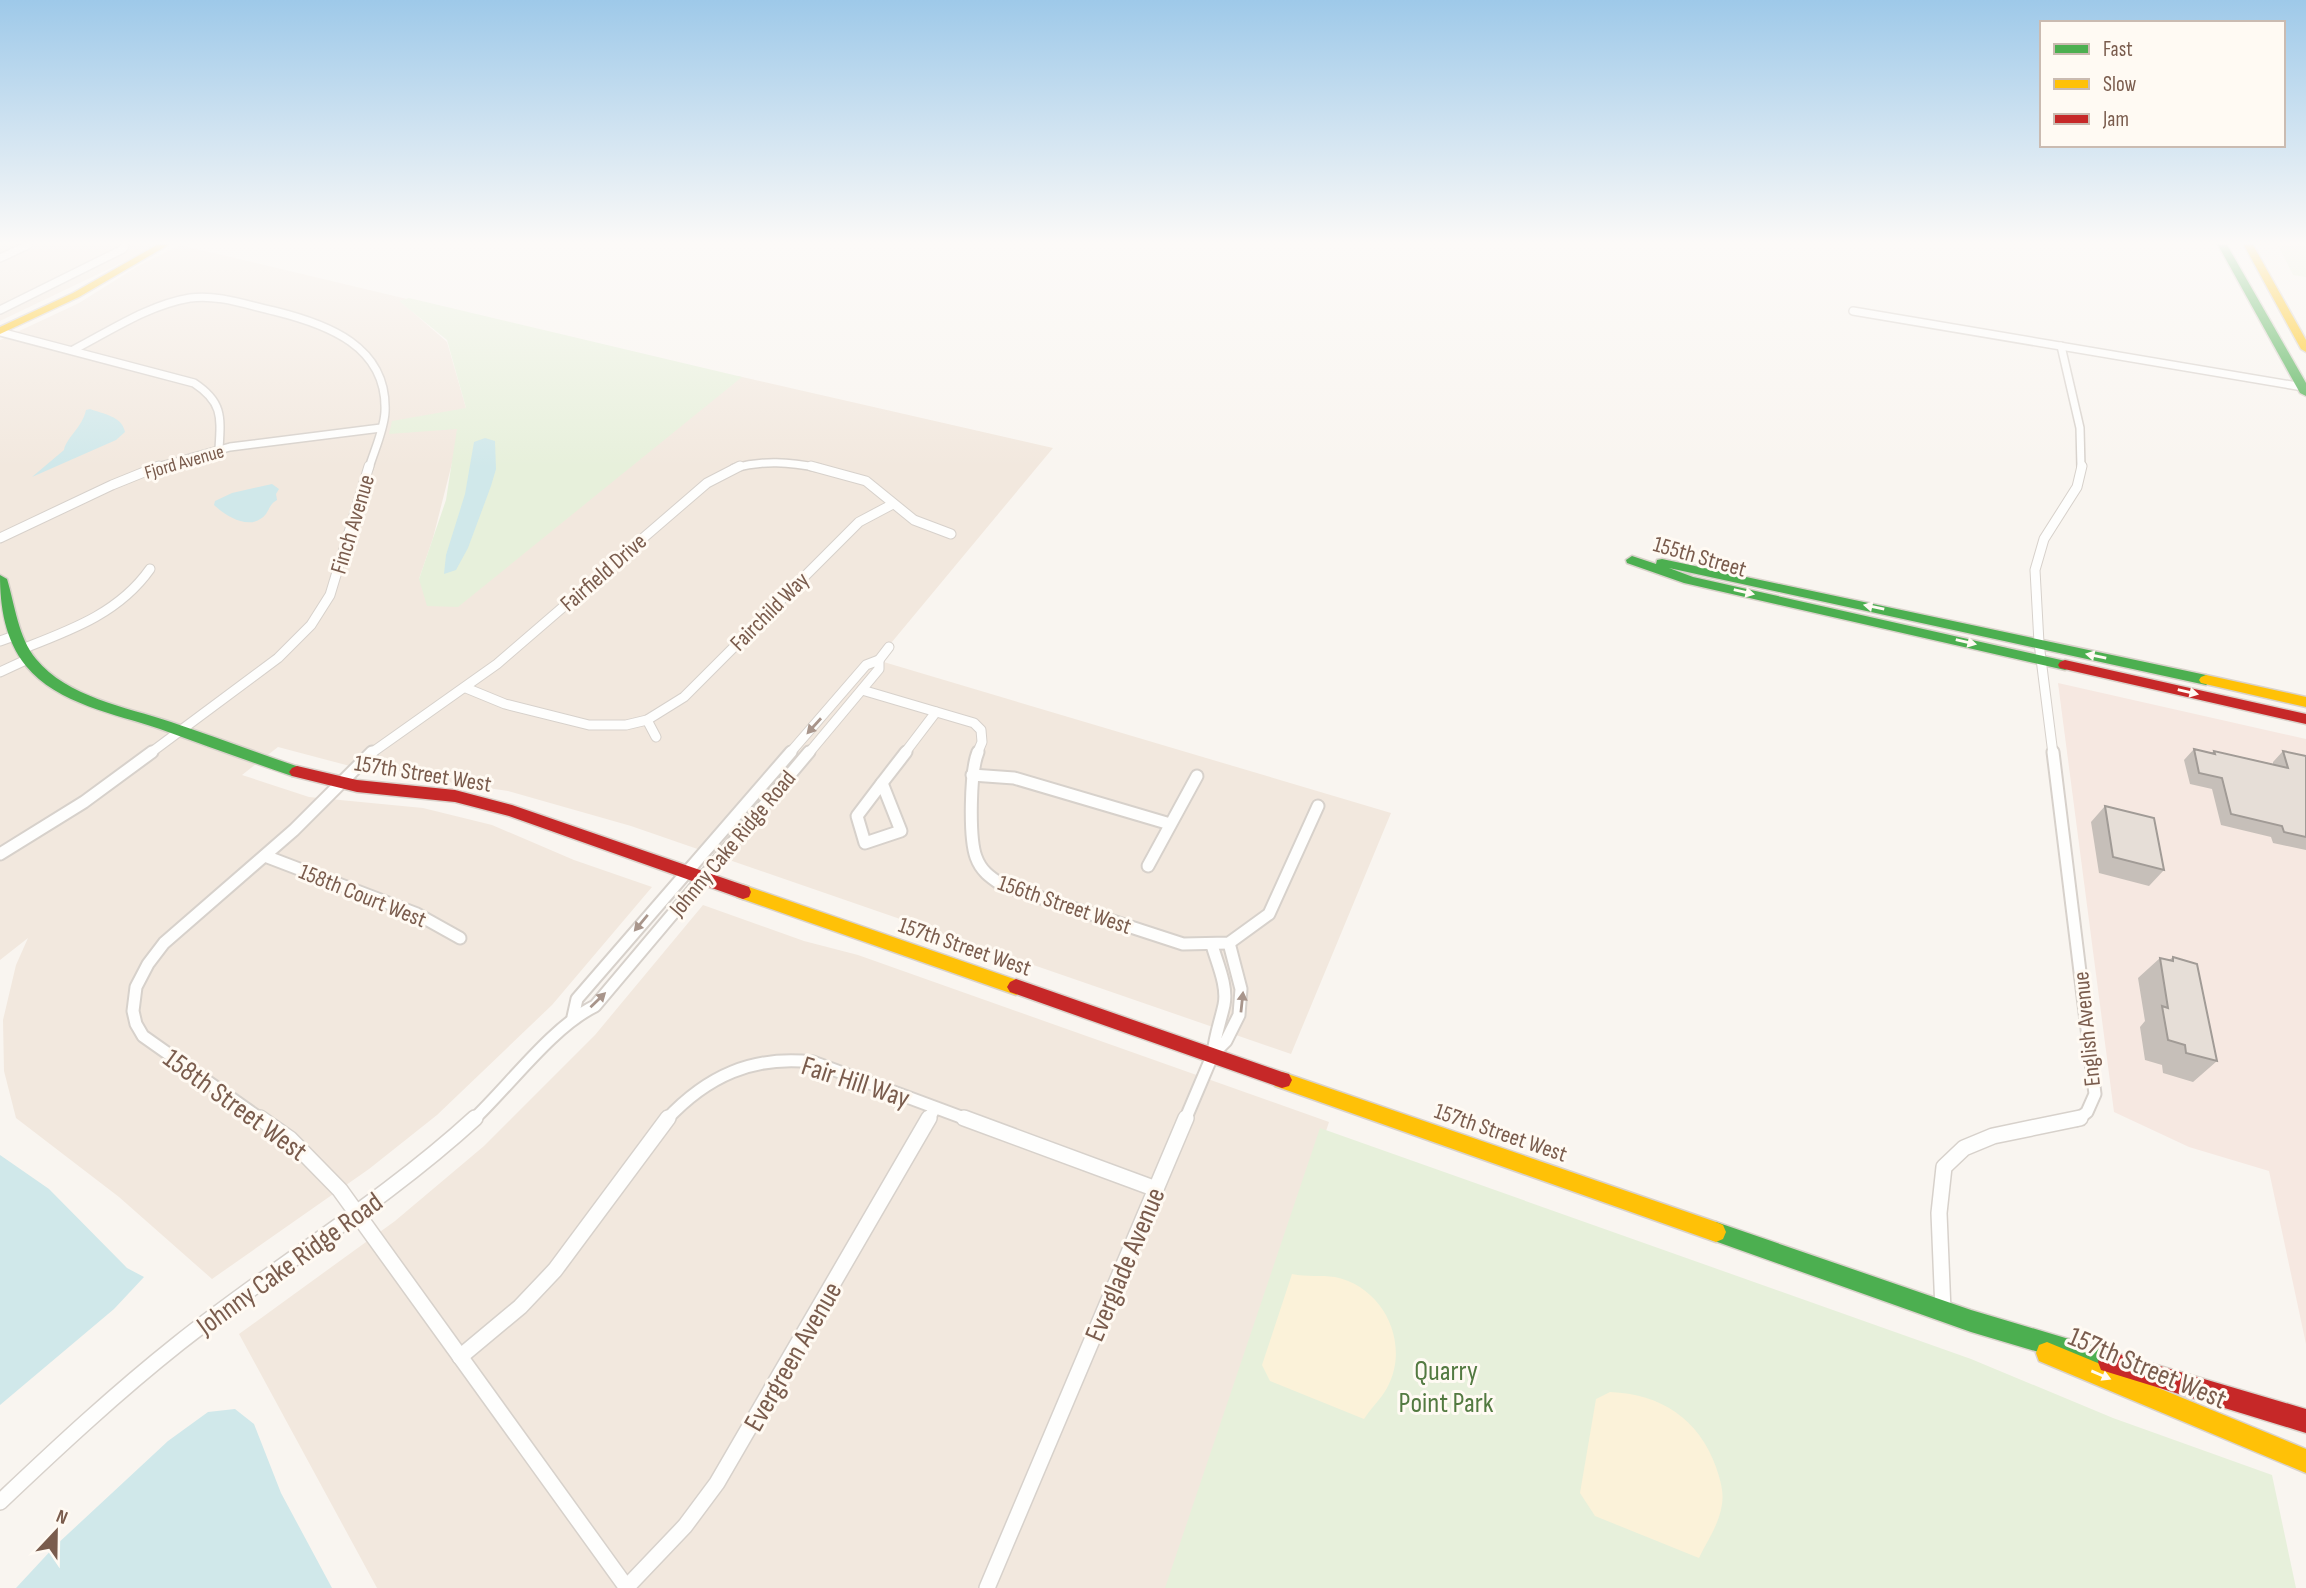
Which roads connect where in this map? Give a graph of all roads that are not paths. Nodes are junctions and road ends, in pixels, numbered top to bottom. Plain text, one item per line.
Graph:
1 (25, 319) edge
2 (136, 319) edge
3 (303, 319) edge
4 (1896, 319) edge
5 (2265, 319) edge
6 (2289, 319) edge
7 (0, 331) edge
8 (2061, 346) junction
9 (2306, 349) edge
10 (73, 350) junction
11 (2305, 385) edge
12 (381, 428) junction
13 (219, 449) junction
14 (736, 453) dead end
15 (743, 463) junction
16 (893, 504) junction
17 (951, 534) dead end
18 (0, 538) edge
19 (150, 569) dead end
20 (0, 579) edge
21 (16, 646) edge
22 (889, 647) dead end
23 (2040, 651) junction
24 (878, 660) junction
25 (0, 672) edge
26 (466, 688) junction
27 (862, 690) junction
28 (2306, 702) edge
29 (936, 712) junction
30 (2306, 719) edge
31 (648, 720) junction
32 (180, 732) junction
33 (656, 737) dead end
34 (972, 775) junction
35 (1197, 776) dead end
36 (882, 782) junction
37 (339, 783) junction
38 (1318, 806) dead end
39 (1170, 824) junction
40 (0, 855) edge
41 (265, 856) junction
42 (1148, 866) dead end
43 (685, 871) junction
44 (703, 878) junction
45 (460, 938) dead end
46 (1229, 943) junction
47 (1212, 945) junction
48 (573, 1017) junction
49 (1213, 1054) junction
50 (935, 1108) junction
51 (1156, 1189) junction
52 (358, 1214) junction
53 (1943, 1311) junction
54 (1970, 1321) junction
55 (460, 1357) junction
56 (2306, 1421) edge
57 (2306, 1461) edge
58 (0, 1502) edge
59 (626, 1588) edge
60 (987, 1588) edge

1 - 7 street
2 - 10 street, Finch Avenue
3 - 12 street, Finch Avenue
4 - 8 street
5 - 11 street
6 - 9 street
7 - 10 street
8 - 11 street
8 - 23 street
10 - 13 street
12 - 13 street, Fjord Avenue
12 - 32 street, Finch Avenue
13 - 18 street, Fjord Avenue
14 - 15 street
15 - 16 street, Fairfield Drive
15 - 26 street, Fairfield Drive
16 - 17 street, Fairfield Drive
16 - 31 street, Fairchild Way
19 - 21 street
20 - 21 street
21 - 25 street
21 - 32 street, 157th Street West
22 - 24 street, Johnny Cake Ridge Road
23 -> 23 street, 155th Street
28 -> 23 street, 155th Street
23 -> 30 street, 155th Street
23 - 53 street, English Avenue
24 - 27 street, Johnny Cake Ridge Road
24 -> 43 street, Johnny Cake Ridge Road
26 - 31 street, Fairchild Way
26 - 37 street, Fairfield Drive
27 - 29 street, 156th Street West
27 - 44 street, Johnny Cake Ridge Road
29 - 34 street, 156th Street West
29 - 36 street
31 - 33 street
32 - 37 street, 157th Street West
32 - 40 street, Finch Avenue
34 - 39 street
34 - 47 street, 156th Street West
35 - 39 street
36 - 36 street
37 - 41 street, 158th Street West
37 - 43 street, 157th Street West
38 - 46 street
39 - 42 street
41 - 45 street, 158th Court West
41 - 52 street, 158th Street West
43 - 44 street, 157th Street West
43 -> 48 street, Johnny Cake Ridge Road
48 -> 44 street, Johnny Cake Ridge Road
44 - 49 street, 157th Street West
46 - 47 street
49 -> 46 street, Everglade Avenue
47 - 49 street
48 - 52 street, Johnny Cake Ridge Road
49 - 51 street, Everglade Avenue
49 - 53 street, 157th Street West
50 - 51 street, Fair Hill Way
50 - 55 street, Fair Hill Way
50 - 59 street, Evergreen Avenue
51 - 60 street, Everglade Avenue
52 - 55 street, 158th Street West
52 - 58 street, Johnny Cake Ridge Road
53 - 54 street, 157th Street West
54 - 56 street, 157th Street West
54 -> 57 street, 157th Street West
55 - 59 street, 158th Street West

